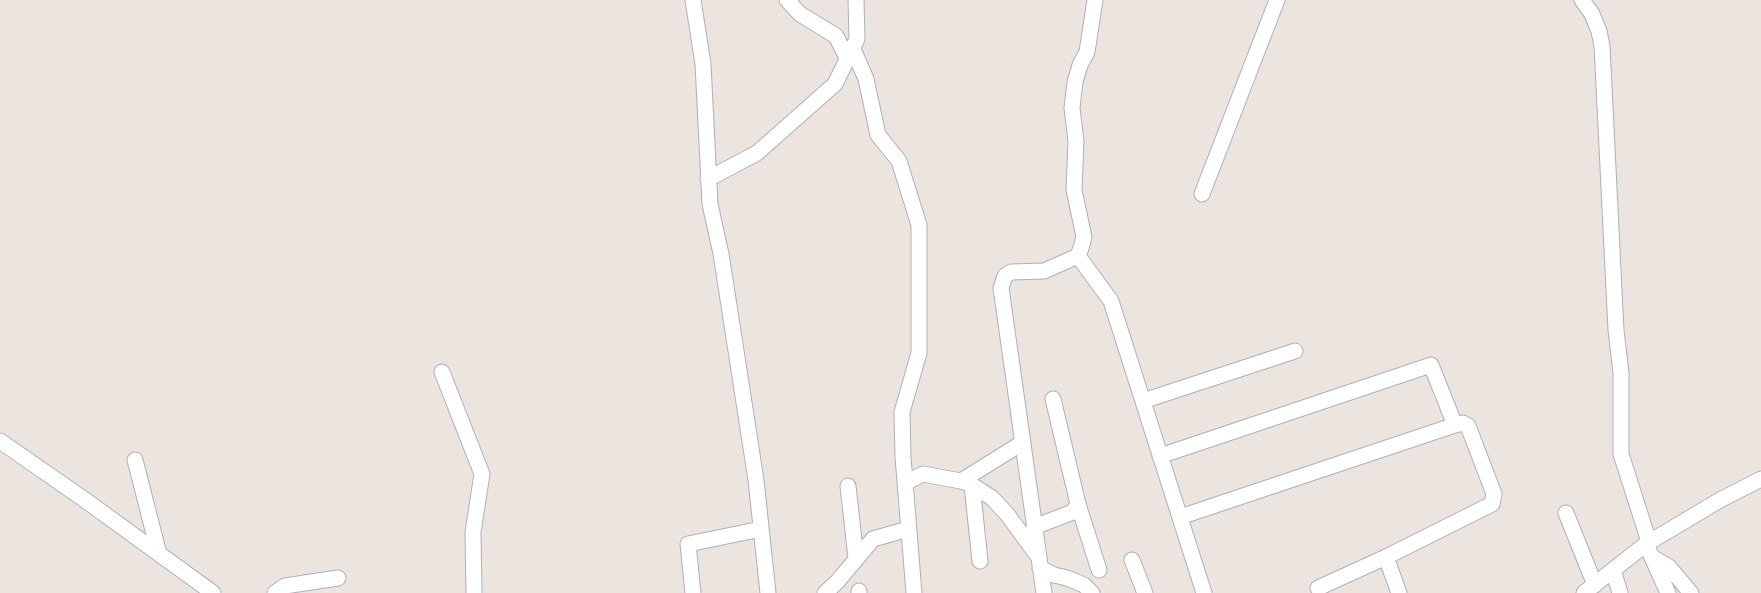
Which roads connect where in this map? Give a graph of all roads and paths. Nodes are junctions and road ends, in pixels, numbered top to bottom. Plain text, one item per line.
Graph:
1 (693, 0) edge
2 (787, 0) edge
3 (856, 0) edge
4 (1095, 0) edge
5 (1277, 0) edge
6 (1582, 0) edge
7 (850, 55) junction
8 (708, 179) junction
9 (1202, 194) dead end
10 (1078, 256) junction
11 (1295, 351) dead end
12 (442, 372) dead end
13 (1053, 399) dead end
14 (1143, 401) junction
15 (1455, 425) junction
16 (0, 441) edge
17 (1022, 443) junction
18 (1160, 456) junction
19 (903, 457) junction
20 (135, 460) dead end
21 (923, 474) junction
22 (1761, 479) edge
23 (905, 483) junction
24 (967, 483) junction
25 (848, 486) dead end
26 (1078, 504) junction
27 (1566, 513) dead end
28 (1180, 517) junction
29 (1034, 527) junction
30 (761, 529) junction
31 (908, 529) junction
32 (1649, 548) junction
33 (159, 554) junction
34 (1386, 557) junction
35 (856, 558) junction
36 (1132, 560) dead end
37 (980, 561) dead end
38 (1040, 563) junction
39 (1098, 570) dead end
40 (1613, 570) junction
41 (338, 578) dead end
42 (1067, 578) junction
43 (1318, 588) dead end
44 (1590, 589) edge
45 (213, 593) edge
46 (275, 593) edge
47 (474, 593) edge
48 (693, 593) edge
49 (768, 593) edge
50 (825, 593) edge
51 (914, 593) edge
52 (1044, 593) edge
53 (1049, 593) edge
54 (1092, 593) edge
55 (1145, 593) edge
56 (1204, 593) edge
57 (1400, 593) edge
58 (1620, 593) edge
59 (1668, 593) edge
60 (1691, 593) edge

1 - 8 street
2 - 7 street
3 - 7 street
4 - 10 street
5 - 9 street
6 - 32 street
7 - 8 street
7 - 19 street
8 - 30 street
10 - 14 street
10 - 17 street
11 - 14 street
12 - 47 street
13 - 26 street
14 - 18 street
15 - 18 street
15 - 28 street
15 - 34 street
16 - 33 street
17 - 24 street
17 - 29 street
18 - 28 street
19 - 21 street
19 - 23 street
20 - 33 street
21 - 23 street
21 - 24 street
22 - 32 street
23 - 31 street
24 - 37 street
24 - 38 street
25 - 35 street
26 - 29 street
26 - 39 street
27 - 44 street
28 - 56 street
29 - 38 street
30 - 48 street
30 - 49 street
31 - 35 street
31 - 51 street
32 - 40 street
32 - 59 street
32 - 60 street
33 - 45 street
34 - 43 street
34 - 57 street
35 - 50 street
36 - 55 street
38 - 42 street
38 - 52 street
40 - 44 street
40 - 58 street
41 - 46 street
42 - 53 street
42 - 54 street

